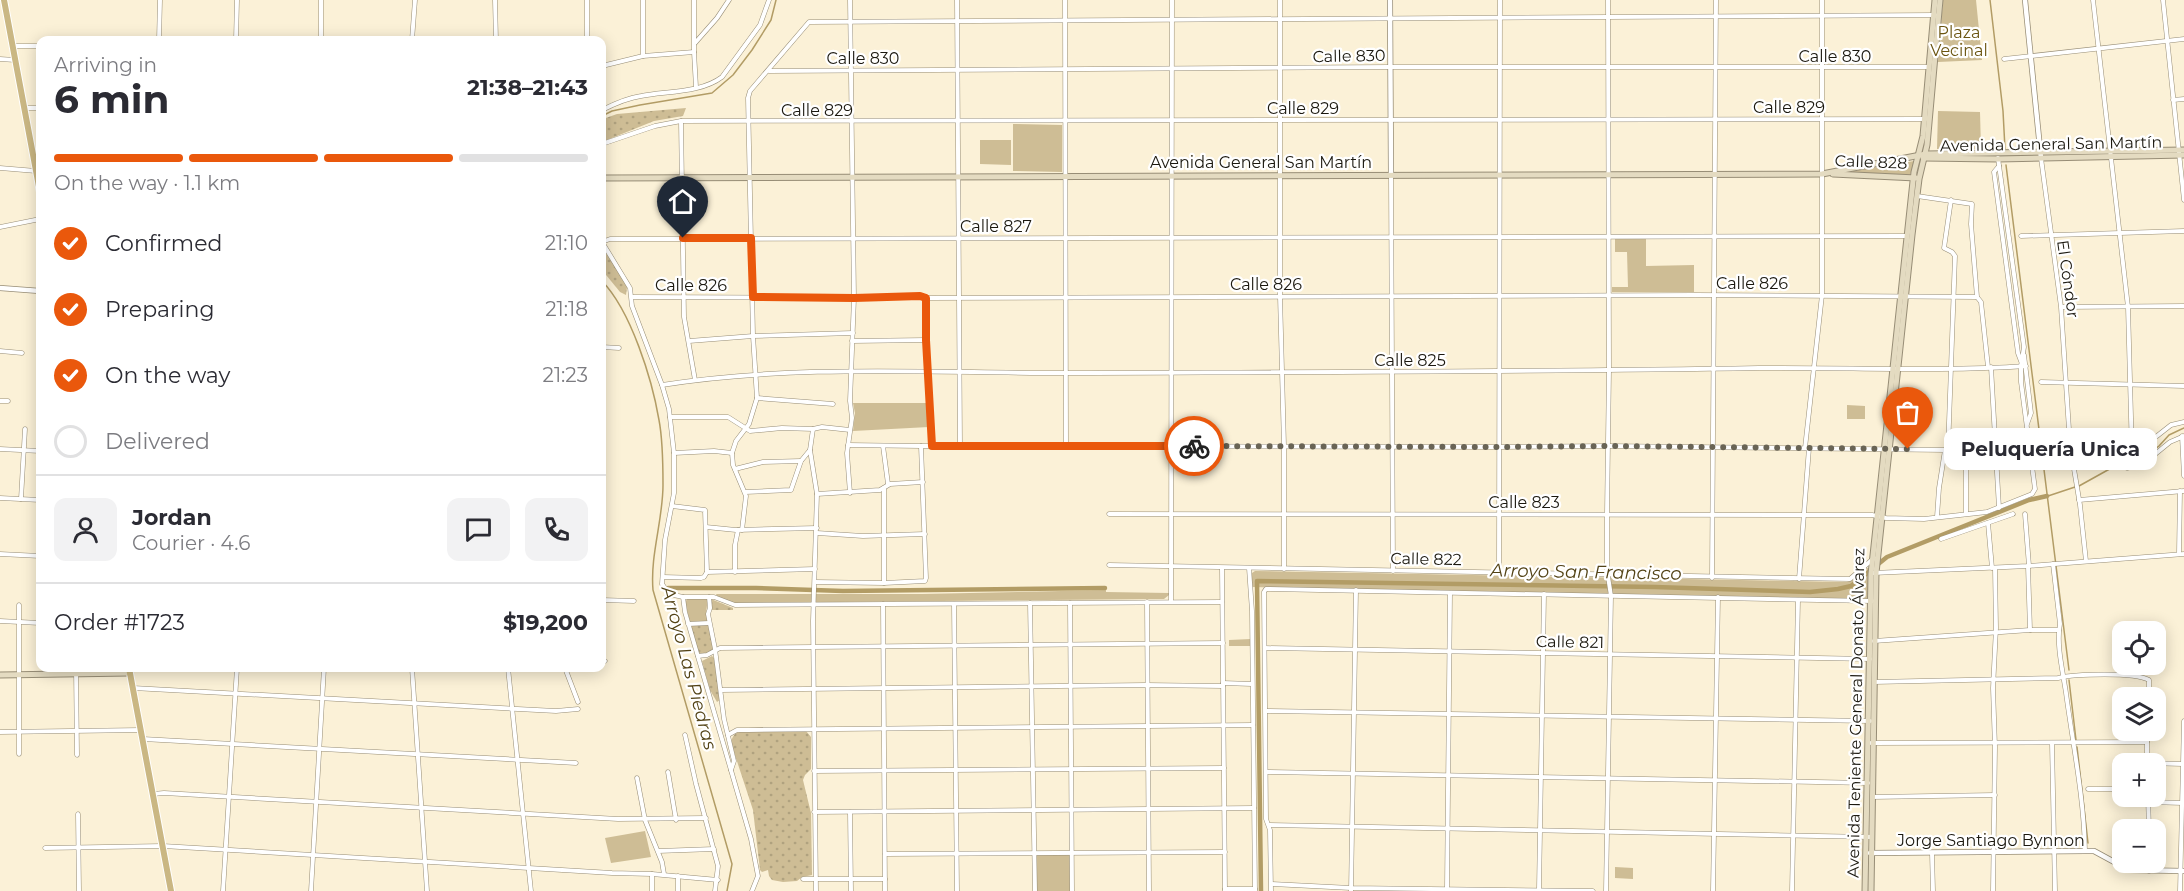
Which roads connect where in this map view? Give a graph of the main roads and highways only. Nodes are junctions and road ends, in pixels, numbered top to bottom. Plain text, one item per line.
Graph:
1 (4, 0) edge
2 (1935, 0) edge
3 (1940, 0) edge
4 (1937, 15) junction
5 (2182, 153) edge
6 (1923, 156) junction
7 (36, 166) edge
8 (1822, 174) junction
9 (606, 178) edge
10 (1916, 178) junction
11 (1903, 295) junction
12 (1873, 601) junction
13 (1872, 659) junction
14 (57, 672) edge
15 (130, 672) edge
16 (0, 675) edge
17 (1871, 721) junction
18 (1870, 783) junction
19 (1869, 837) junction
20 (1869, 853) junction
21 (171, 891) edge
22 (1865, 891) edge
23 (1871, 891) edge

1 - 7 main road
2 - 4 main road, Avenida Teniente General Donato Álvarez
3 - 4 main road, Avenida Teniente General Donato Álvarez
4 - 6 main road, Avenida Teniente General Donato Álvarez
4 - 6 main road, Avenida Teniente General Donato Álvarez
5 - 6 main road, Avenida General San Martín
6 - 8 main road, Avenida General San Martín
6 - 10 main road, Avenida Teniente General Donato Álvarez
8 - 9 main road, Avenida General San Martín
8 - 10 main road, Calle 828
10 - 11 main road, Avenida Teniente General Donato Álvarez
10 - 11 main road, Avenida Teniente General Donato Álvarez
11 - 12 main road, Avenida Teniente General Donato Álvarez
12 - 13 main road, Avenida Teniente General Donato Álvarez
12 - 13 main road, Avenida Teniente General Donato Álvarez
13 - 17 main road, Avenida Teniente General Donato Álvarez
13 - 17 main road, Avenida Teniente General Donato Álvarez
14 - 16 main road
15 - 21 main road
17 - 18 main road, Avenida Teniente General Donato Álvarez
18 - 19 main road, Avenida Teniente General Donato Álvarez
18 - 19 main road, Avenida Teniente General Donato Álvarez
19 - 20 main road, Avenida Teniente General Donato Álvarez
20 - 22 main road, Avenida Teniente General Donato Álvarez
20 - 23 main road, Avenida Teniente General Donato Álvarez

